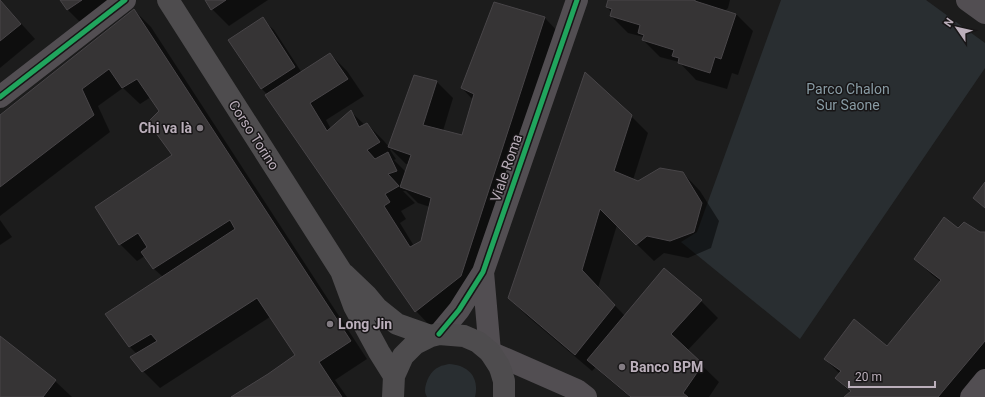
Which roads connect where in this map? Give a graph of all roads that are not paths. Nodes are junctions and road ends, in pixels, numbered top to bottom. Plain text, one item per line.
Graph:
1 (125, 0) edge
2 (168, 0) edge
3 (577, 0) edge
4 (967, 0) edge
5 (985, 13) edge
6 (0, 97) edge
7 (341, 271) junction
8 (483, 272) junction
9 (435, 335) junction
10 (490, 352) junction
11 (985, 380) edge
12 (393, 386) edge
13 (504, 397) edge
14 (586, 397) edge
15 (971, 397) edge

1 - 6 street
2 - 7 main road, Corso Torino
3 - 8 street, Viale Roma
4 - 5 street
7 - 9 main road, Corso Torino
7 - 12 main road, Corso Torino
8 - 9 street, Viale Roma
8 - 10 street, Viale Roma
9 - 10 main road, Corso Torino
9 - 12 main road
10 - 13 main road
10 - 14 street
11 - 15 street

